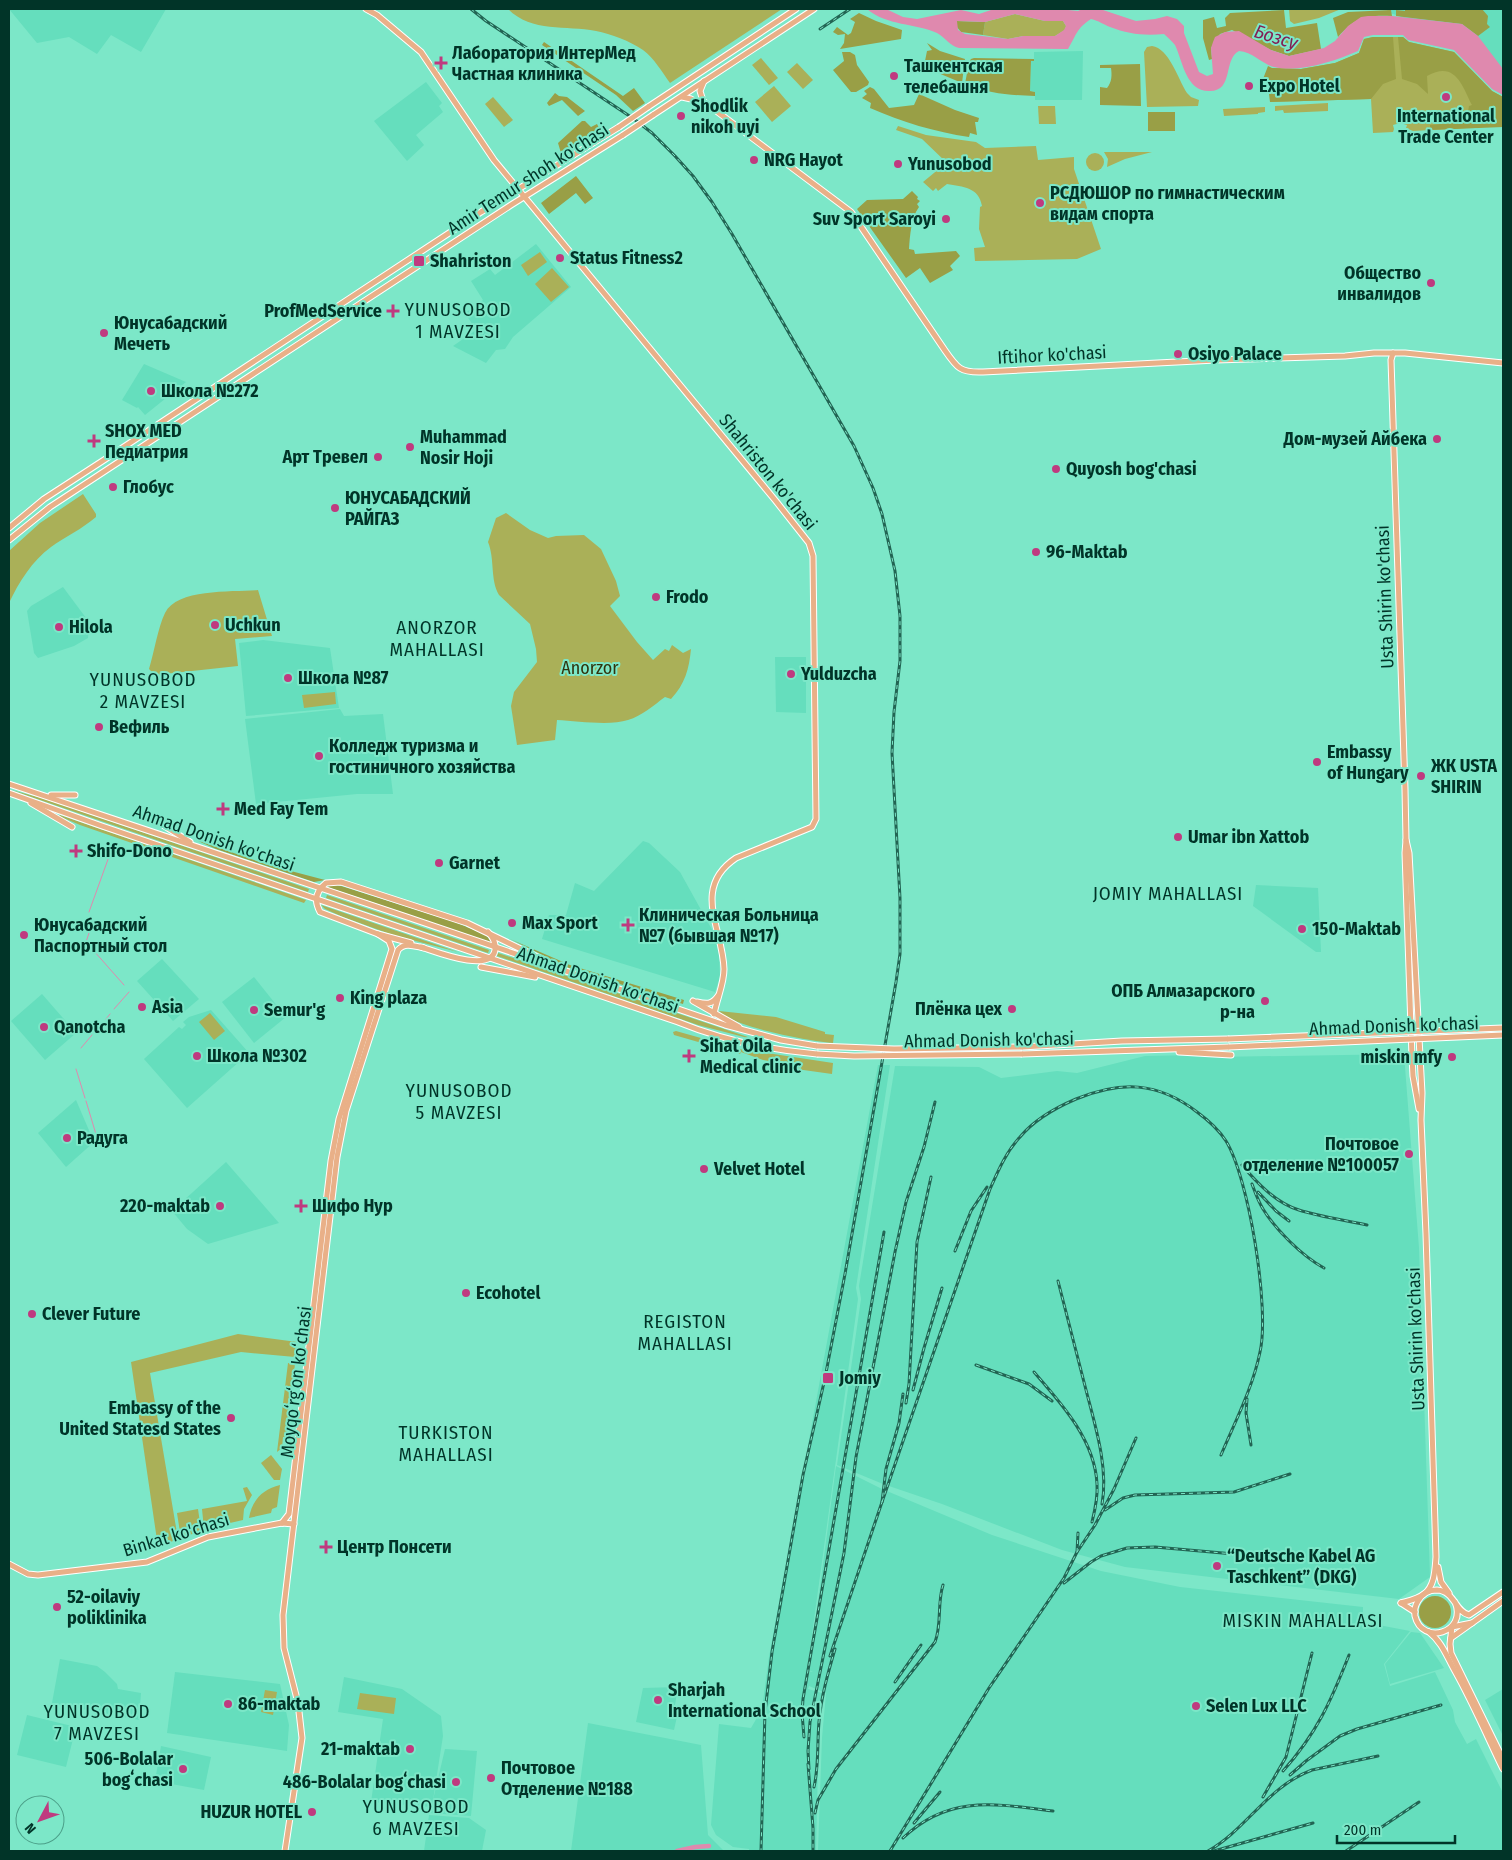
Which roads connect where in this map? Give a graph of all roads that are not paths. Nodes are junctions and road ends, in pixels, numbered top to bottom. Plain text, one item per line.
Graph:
1 (366, 9) edge
2 (796, 9) edge
3 (814, 9) edge
4 (704, 81) junction
5 (681, 96) junction
6 (718, 113) junction
7 (518, 189) junction
8 (525, 197) junction
9 (480, 213) junction
10 (487, 221) junction
11 (1393, 353) junction
12 (1503, 363) edge
13 (133, 441) junction
14 (138, 449) junction
15 (53, 493) junction
16 (58, 501) junction
17 (9, 528) edge
18 (9, 540) edge
19 (9, 784) edge
20 (9, 793) edge
21 (46, 795) junction
22 (76, 795) dead end
23 (20, 797) junction
24 (158, 822) dead end
25 (72, 827) dead end
26 (198, 847) junction
27 (320, 888) junction
28 (316, 899) junction
29 (488, 932) junction
30 (378, 934) junction
31 (424, 948) junction
32 (495, 948) junction
33 (490, 958) junction
34 (482, 967) dead end
35 (568, 972) junction
36 (551, 980) junction
37 (718, 996) junction
38 (714, 1014) junction
39 (1503, 1028) edge
40 (748, 1032) junction
41 (1503, 1035) edge
42 (1149, 1051) junction
43 (1231, 1055) dead end
44 (289, 1514) junction
45 (282, 1523) junction
46 (294, 1524) junction
47 (1436, 1557) junction
48 (9, 1564) edge
49 (1503, 1592) edge
50 (1424, 1594) junction
51 (1450, 1595) junction
52 (1503, 1601) edge
53 (1455, 1602) junction
54 (1415, 1612) junction
55 (1472, 1623) junction
56 (1452, 1627) junction
57 (1428, 1632) junction
58 (1451, 1638) junction
59 (1503, 1759) edge
60 (1503, 1770) edge
61 (286, 1851) edge

1 - 7 main road, Shahriston ko'chasi
2 - 7 main road, Amir Temur shoh ko'chasi, bridge
3 - 4 main road, Amir Temur shoh ko'chasi
4 - 5 main road, Amir Temur shoh ko'chasi
4 - 6 main road, Iftihor ko'chasi
5 - 6 main road, Iftihor ko'chasi
5 - 8 main road, Amir Temur shoh ko'chasi, bridge
6 - 11 main road, Iftihor ko'chasi
7 - 8 main road, Shahriston ko'chasi
7 - 9 main road, Amir Temur shoh ko'chasi
8 - 10 main road, Amir Temur shoh ko'chasi
8 - 37 main road, Shahriston ko'chasi
9 - 10 main road
9 - 13 main road, Amir Temur shoh ko'chasi
10 - 14 main road, Amir Temur shoh ko'chasi
11 - 12 main road, Iftihor ko'chasi
11 - 47 main road, Usta Shirin ko'chasi
13 - 14 main road
13 - 15 main road, Amir Temur shoh ko'chasi
14 - 16 main road, Amir Temur shoh ko'chasi
15 - 16 main road
15 - 17 main road, Amir Temur shoh ko'chasi
16 - 18 main road, Amir Temur shoh ko'chasi
19 - 21 main road, Ahmad Donish ko'chasi
20 - 23 main road, Ahmad Donish ko'chasi
21 - 22 main road
21 - 26 main road, Ahmad Donish ko'chasi
23 - 25 main road
23 - 28 main road, Ahmad Donish ko'chasi
24 - 26 main road
26 - 27 main road, Ahmad Donish ko'chasi
27 - 28 main road
27 - 29 main road
27 - 32 main road, Ahmad Donish ko'chasi
28 - 30 main road
28 - 33 main road, Ahmad Donish ko'chasi
29 - 32 main road, Ahmad Donish ko'chasi
29 - 35 main road
30 - 31 main road
30 - 44 main road, Moyqoʻrgʻon koʻchasi
31 - 33 main road, Ahmad Donish ko'chasi
31 - 46 main road, Moyqoʻrgʻon koʻchasi
32 - 33 main road, Ahmad Donish ko'chasi
32 - 35 main road, Ahmad Donish ko'chasi
33 - 36 main road, Ahmad Donish ko'chasi
34 - 36 main road
35 - 40 main road, Ahmad Donish ko'chasi
36 - 42 main road, Ahmad Donish ko'chasi, bridge
37 - 38 main road
37 - 38 main road
38 - 40 main road
39 - 40 main road, Ahmad Donish ko'chasi, bridge
41 - 42 main road, Ahmad Donish ko'chasi, bridge
42 - 43 main road
44 - 45 main road
44 - 46 main road
45 - 46 main road, Binkat ko'chasi
45 - 48 main road, Binkat ko'chasi
46 - 61 main road, Moyqoʻrgʻon koʻchasi
47 - 50 main road, Usta Shirin ko'chasi
47 - 51 main road, Usta Shirin ko'chasi
49 - 53 main road
50 - 51 main road
50 - 54 main road
50 - 54 main road
51 - 53 main road
52 - 55 main road
53 - 56 main road
54 - 57 main road
55 - 56 main road
55 - 58 main road
56 - 57 main road
56 - 58 main road
57 - 60 main road
58 - 59 main road

